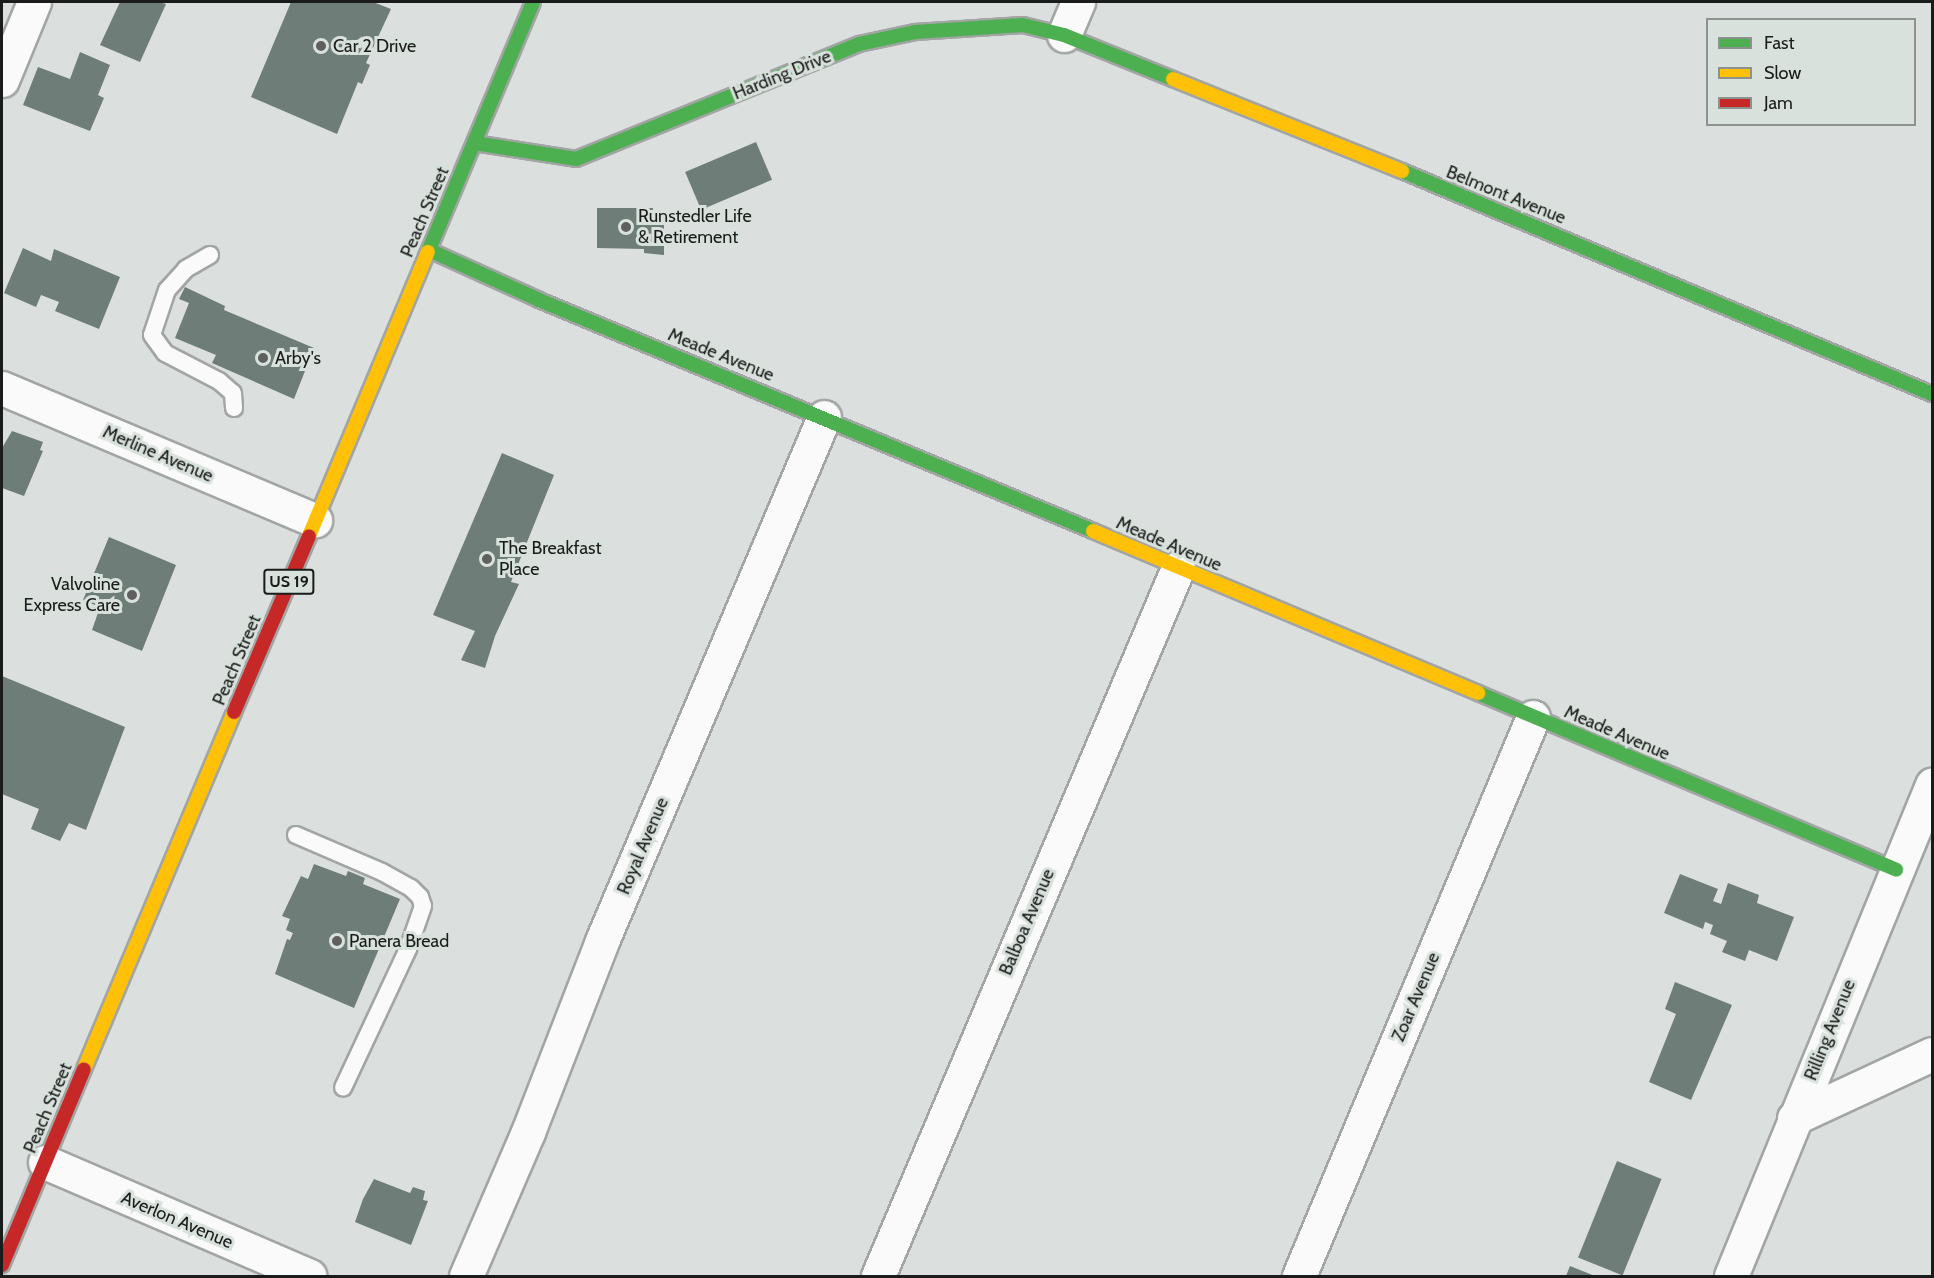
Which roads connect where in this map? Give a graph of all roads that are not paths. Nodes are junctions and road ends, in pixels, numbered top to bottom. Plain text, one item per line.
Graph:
1 (34, 2) edge
2 (533, 2) edge
3 (1078, 2) edge
4 (1064, 35) junction
5 (2, 80) edge
6 (474, 143) junction
7 (429, 250) junction
8 (210, 255) dead end
9 (2, 388) edge
10 (1932, 394) edge
11 (234, 408) dead end
12 (824, 417) junction
13 (315, 520) junction
14 (1178, 568) junction
15 (1533, 717) junction
16 (1932, 785) edge
17 (296, 835) dead end
18 (1896, 870) junction
19 (1932, 1054) edge
20 (343, 1088) dead end
21 (1794, 1118) junction
22 (45, 1162) junction
23 (2, 1265) edge
24 (310, 1276) edge
25 (466, 1276) edge
26 (878, 1276) edge
27 (1299, 1276) edge
28 (1731, 1276) edge

1 - 5 street
2 - 6 street, Peach Street / US 19
3 - 4 street
4 - 6 street, Harding Drive
4 - 10 street, Belmont Avenue
6 - 7 street, Peach Street / US 19
7 - 12 street, Meade Avenue
7 - 13 street, Peach Street / US 19
8 - 11 lane
9 - 13 street, Merline Avenue
12 - 14 street, Meade Avenue
12 - 25 street, Royal Avenue
13 - 22 street, Peach Street / US 19
14 - 15 street, Meade Avenue
14 - 26 street, Balboa Avenue
15 - 18 street, Meade Avenue
15 - 27 street, Zoar Avenue
16 - 18 street, Rilling Avenue
17 - 20 lane
18 - 21 street, Rilling Avenue
19 - 21 street
21 - 28 street, Rilling Avenue
22 - 23 street, Peach Street / US 19
22 - 24 street, Averlon Avenue

